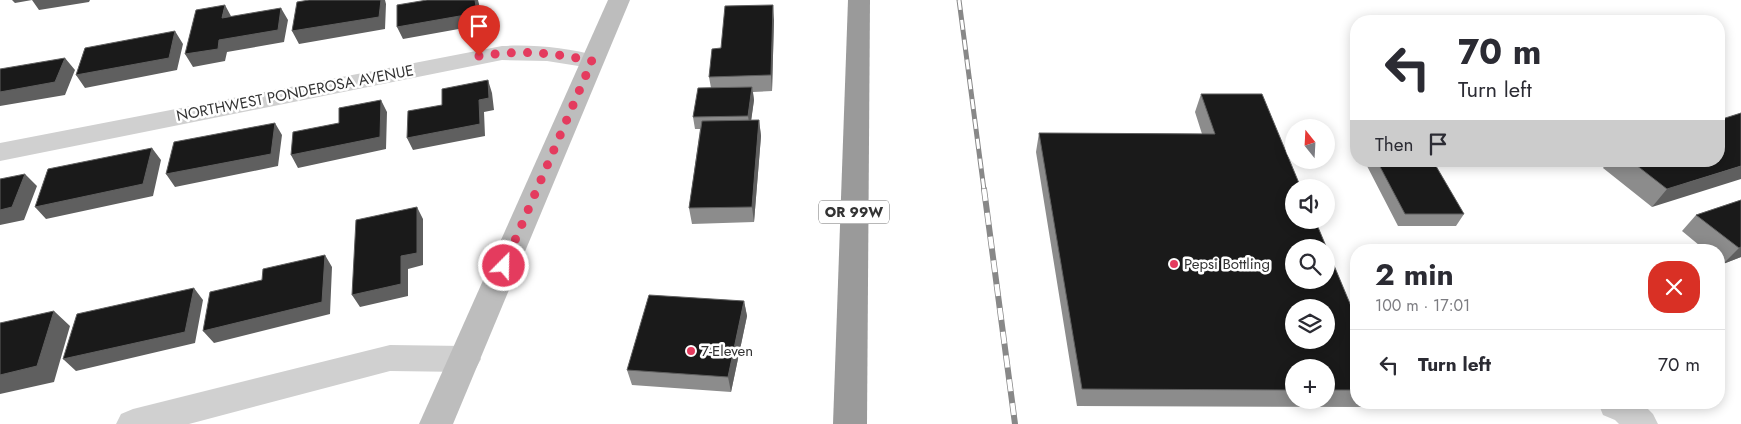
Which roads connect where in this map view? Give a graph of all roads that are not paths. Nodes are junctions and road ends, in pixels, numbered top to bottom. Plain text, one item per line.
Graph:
1 (619, 0) edge
2 (859, 0) edge
3 (592, 61) junction
4 (0, 152) edge
5 (465, 358) junction
6 (1625, 409) edge
7 (133, 424) edge
8 (436, 424) edge
9 (850, 424) edge
10 (1641, 424) edge

1 - 3 street
2 - 9 highway, OR 99W
3 - 4 street, NORTHWEST PONDEROSA AVENUE
3 - 5 street
5 - 7 street
5 - 8 street
6 - 10 street

